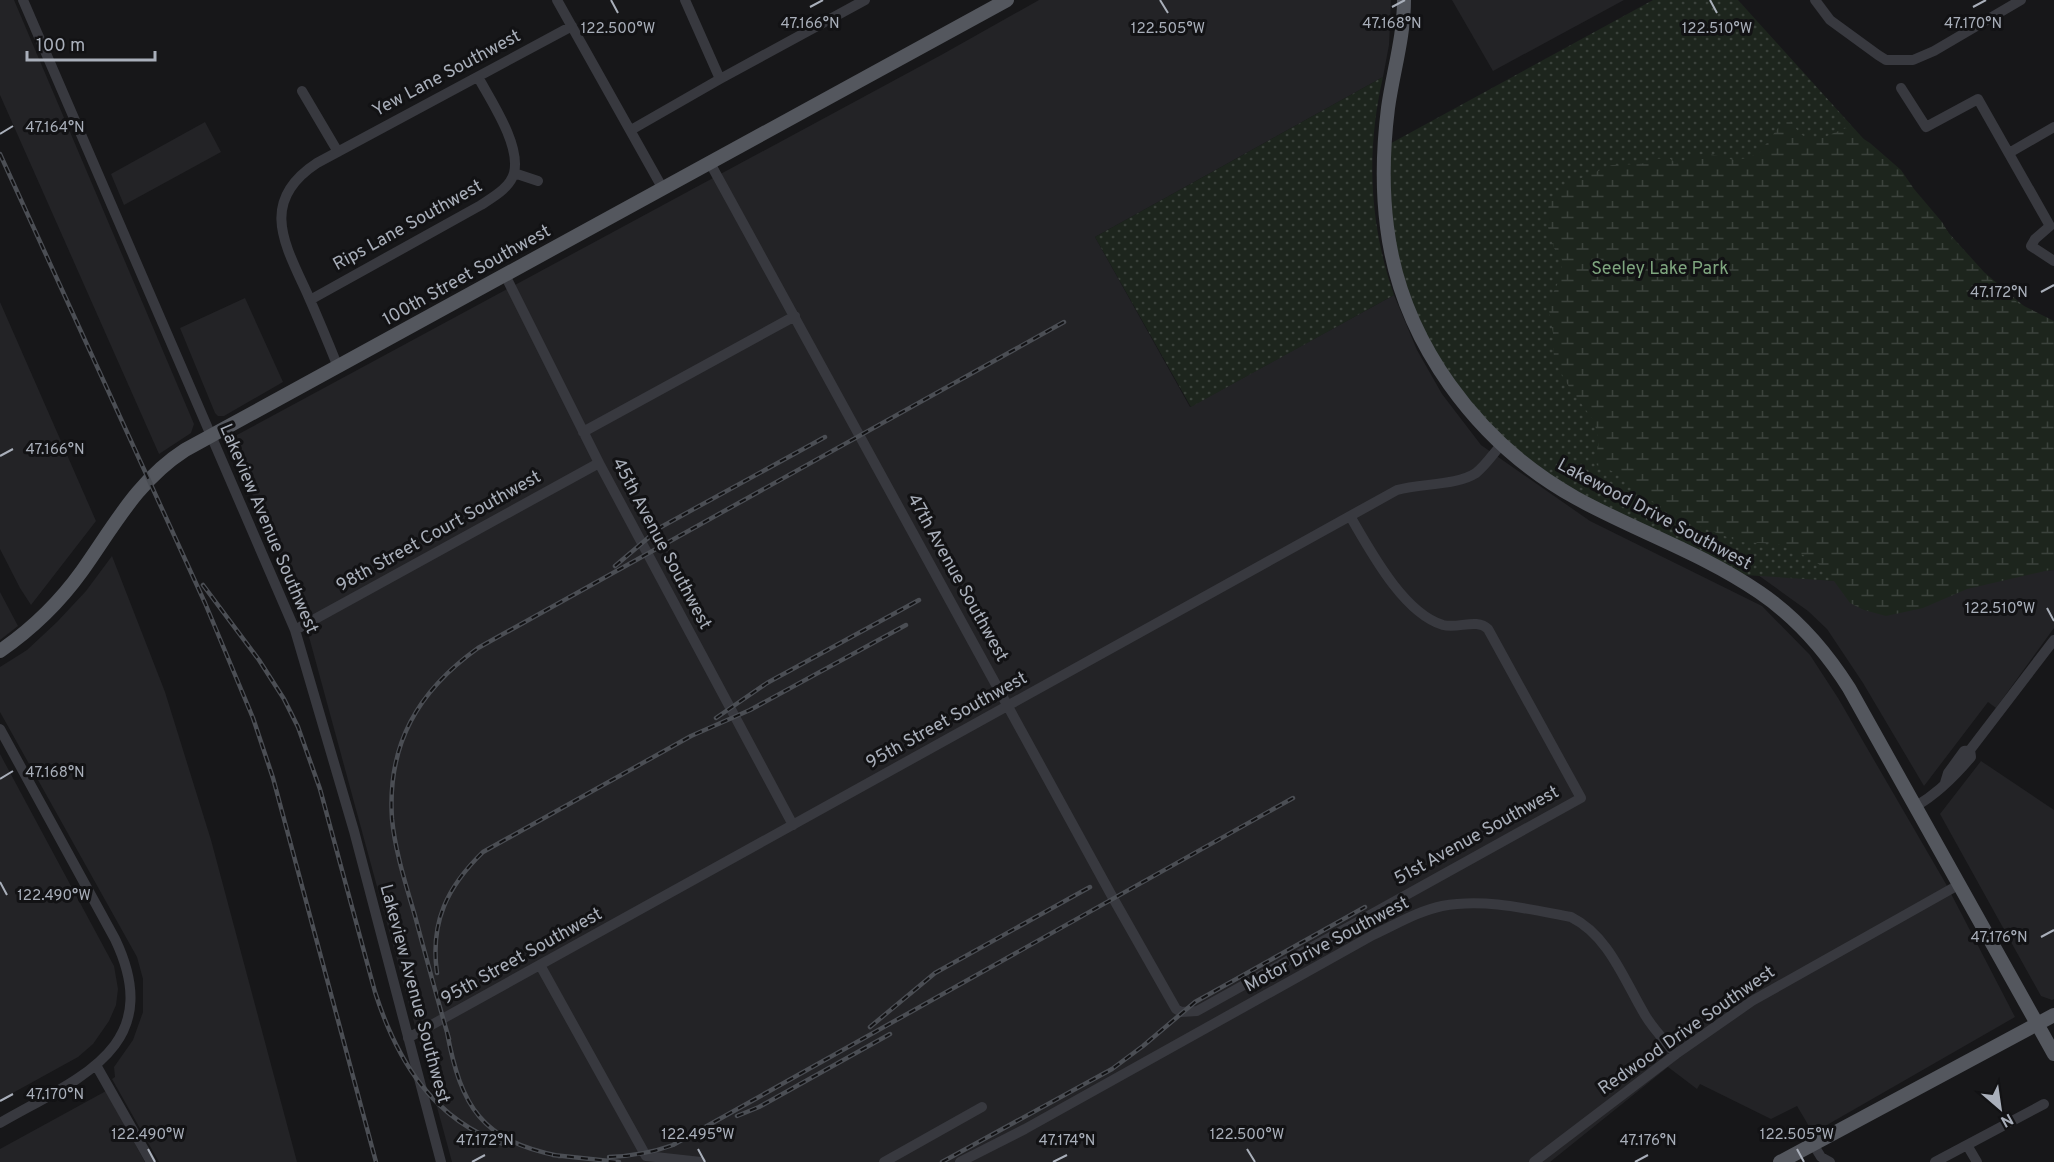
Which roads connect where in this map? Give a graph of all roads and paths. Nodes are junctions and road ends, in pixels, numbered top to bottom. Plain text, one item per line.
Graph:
1 (23, 0) edge
2 (557, 0) edge
3 (685, 0) edge
4 (865, 0) edge
5 (1007, 0) edge
6 (1404, 0) edge
7 (1815, 0) edge
8 (2021, 0) edge
9 (572, 26) junction
10 (478, 77) junction
11 (720, 79) junction
12 (1901, 88) dead end
13 (302, 91) dead end
14 (2054, 127) edge
15 (631, 129) junction
16 (338, 152) junction
17 (2008, 153) junction
18 (710, 163) junction
19 (514, 172) junction
20 (538, 181) dead end
21 (663, 189) junction
22 (2054, 261) edge
23 (505, 275) junction
24 (310, 300) junction
25 (795, 316) junction
26 (338, 366) junction
27 (583, 432) junction
28 (211, 435) junction
29 (1501, 445) junction
30 (599, 463) junction
31 (1350, 516) junction
32 (295, 630) junction
33 (2054, 640) edge
34 (0, 651) edge
35 (1008, 707) junction
36 (0, 729) edge
37 (1916, 806) junction
38 (793, 825) junction
39 (1960, 884) junction
40 (540, 965) junction
41 (1176, 1009) joint
42 (2054, 1015) edge
43 (2037, 1025) junction
44 (408, 1038) junction
45 (1676, 1054) junction
46 (2054, 1054) edge
47 (96, 1065) junction
48 (2044, 1104) dead end
49 (982, 1107) dead end
50 (0, 1123) edge
51 (1967, 1145) junction
52 (1821, 1156) edge
53 (151, 1162) edge
54 (441, 1162) edge
55 (701, 1162) edge
56 (884, 1162) edge
57 (960, 1162) edge
58 (1533, 1162) edge
59 (1780, 1162) edge
60 (1935, 1162) edge
61 (1977, 1162) edge

1 - 28 street, Lakeview Avenue Southwest
2 - 9 street
3 - 11 street
4 - 11 street
5 - 18 main road, 100th Street Southwest
6 - 29 main road, Lakewood Drive Southwest
7 - 8 street
9 - 10 street, Yew Lane Southwest
9 - 15 street
10 - 16 street, Yew Lane Southwest
10 - 19 street
11 - 15 street
12 - 17 street
13 - 16 street
14 - 17 street
15 - 21 street
16 - 24 street, Yew Lane Southwest
17 - 22 street
18 - 21 main road, 100th Street Southwest
18 - 25 street, 47th Avenue Southwest
19 - 20 street
19 - 24 street, Rips Lane Southwest
21 - 23 main road, 100th Street Southwest
23 - 26 main road, 100th Street Southwest
23 - 27 street, 45th Avenue Southwest
24 - 26 street, Yew Lane Southwest
25 - 27 street
25 - 35 street, 47th Avenue Southwest
26 - 28 main road, 100th Street Southwest
27 - 30 street, 45th Avenue Southwest
28 - 32 street, Lakeview Avenue Southwest
28 - 34 main road, 100th Street Southwest
29 - 31 street, 95th Street Southwest
29 - 37 main road, Lakewood Drive Southwest
30 - 32 street, 98th Street Court Southwest
30 - 38 street, 45th Avenue Southwest
31 - 35 street, 95th Street Southwest
31 - 41 street, 51st Avenue Southwest
32 - 44 street, Lakeview Avenue Southwest
33 - 37 street
35 - 38 street, 95th Street Southwest
35 - 41 street, 47th Avenue Southwest
36 - 47 street
37 - 39 main road, Lakewood Drive Southwest
38 - 40 street, 95th Street Southwest
39 - 43 main road, Lakewood Drive Southwest
39 - 45 street, Redwood Drive Southwest
40 - 44 street, 95th Street Southwest
40 - 55 street
42 - 43 main road
43 - 46 main road, Lakewood Drive Southwest
43 - 52 main road
44 - 54 street, Lakeview Avenue Southwest
45 - 57 street, Motor Drive Southwest
45 - 58 street, Redwood Drive Southwest
47 - 50 street
47 - 53 street
48 - 51 street
49 - 56 street
51 - 60 street
51 - 61 street
52 - 59 main road

